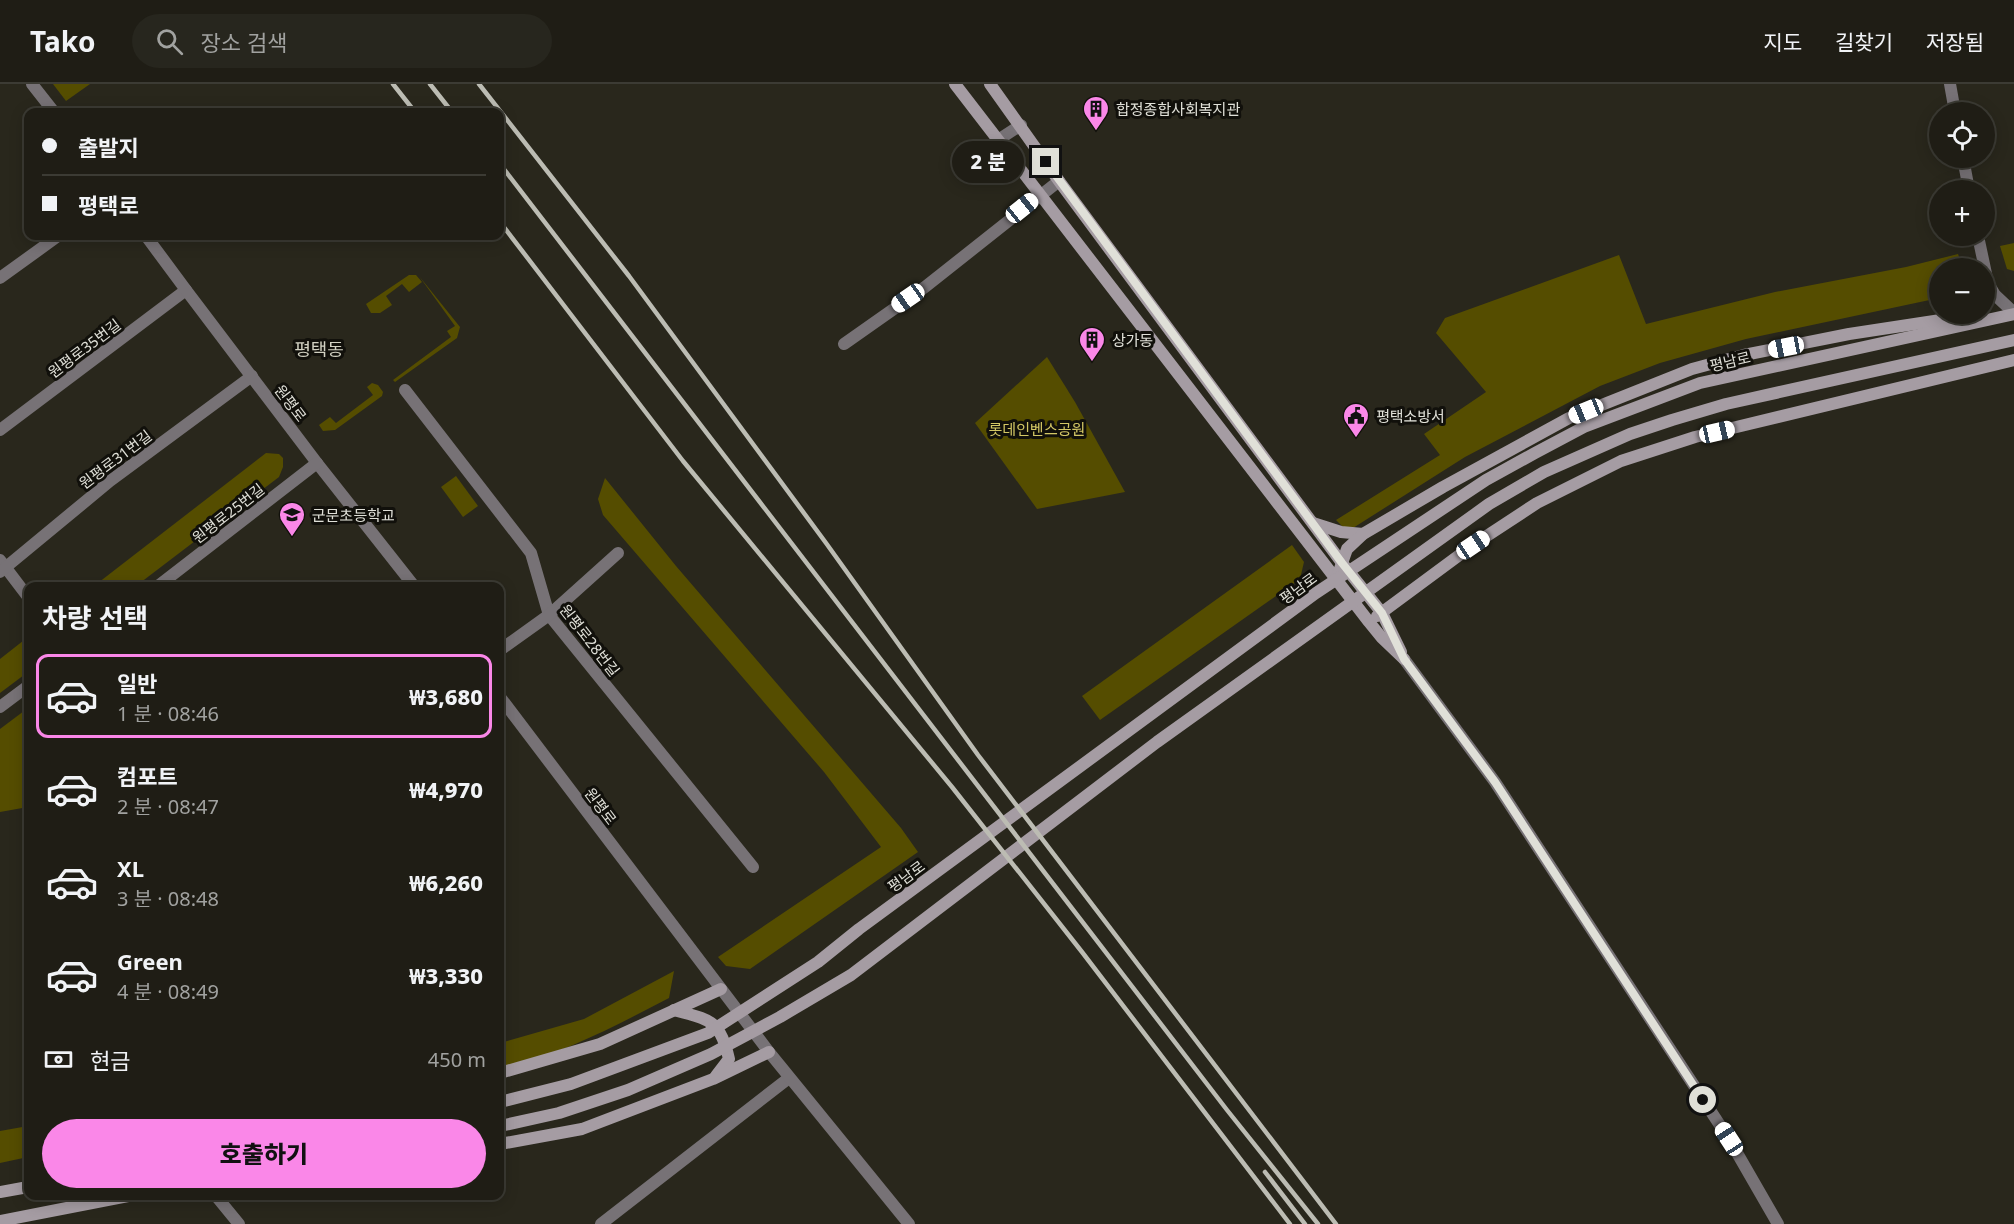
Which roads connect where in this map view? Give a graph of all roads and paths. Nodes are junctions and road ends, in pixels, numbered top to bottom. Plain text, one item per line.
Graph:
1 (32, 84) edge
2 (955, 84) edge
3 (990, 84) edge
4 (1950, 84) edge
5 (1953, 102) edge
6 (51, 108) edge
7 (1021, 125) junction
8 (998, 140) junction
9 (1059, 181) junction
10 (1040, 194) junction
11 (52, 240) edge
12 (149, 240) edge
13 (0, 278) edge
14 (186, 290) junction
15 (1995, 295) edge
16 (2013, 310) edge
17 (1995, 312) edge
18 (1929, 321) edge
19 (2014, 340) edge
20 (844, 344) dead end
21 (2014, 360) edge
22 (252, 376) junction
23 (405, 390) dead end
24 (0, 430) edge
25 (317, 463) junction
26 (1312, 523) junction
27 (1363, 534) junction
28 (618, 553) dead end
29 (1342, 563) junction
30 (2, 567) edge
31 (1336, 580) junction
32 (163, 582) edge
33 (411, 582) edge
34 (24, 592) edge
35 (1382, 613) junction
36 (549, 615) junction
37 (1369, 622) junction
38 (504, 647) edge
39 (1404, 659) junction
40 (24, 689) edge
41 (504, 702) edge
42 (0, 707) edge
43 (753, 867) dead end
44 (721, 989) junction
45 (674, 1010) junction
46 (769, 1052) junction
47 (504, 1072) edge
48 (789, 1078) junction
49 (713, 1079) junction
50 (504, 1101) edge
51 (504, 1125) edge
52 (504, 1143) edge
53 (24, 1188) edge
54 (0, 1192) edge
55 (108, 1200) edge
56 (219, 1200) edge
57 (0, 1221) edge
58 (239, 1224) edge
59 (601, 1224) edge
60 (909, 1224) edge
61 (1778, 1224) edge

1 - 6 street
2 - 8 main road
3 - 7 main road
4 - 5 street
7 - 8 street
7 - 9 main road
8 - 10 main road
9 - 10 street
9 - 26 main road
10 - 20 street
10 - 31 main road
11 - 13 street
12 - 14 street, 원평로
14 - 22 street, 원평로
14 - 24 street, 원평로35번길
15 - 16 street
16 - 17 main road
16 - 50 main road, 평남로
18 - 27 main road
19 - 51 main road
21 - 35 main road
22 - 25 street, 원평로
22 - 30 street, 원평로31번길
23 - 36 street, 원평로28번길
25 - 32 street, 원평로25번길
25 - 33 street, 원평로
26 - 27 main road
26 - 29 main road
27 - 29 main road
28 - 36 street
29 - 31 main road
29 - 35 main road
30 - 34 street
31 - 37 main road
35 - 37 main road
35 - 39 main road
36 - 38 street
36 - 43 street, 원평로28번길
37 - 39 main road
39 - 61 street
40 - 42 street
41 - 44 street, 원평로
44 - 45 main road
44 - 46 street
45 - 47 main road
45 - 49 main road
46 - 48 street
46 - 49 main road
48 - 59 street
48 - 60 street
49 - 52 main road
53 - 54 main road
55 - 57 main road
56 - 58 street

